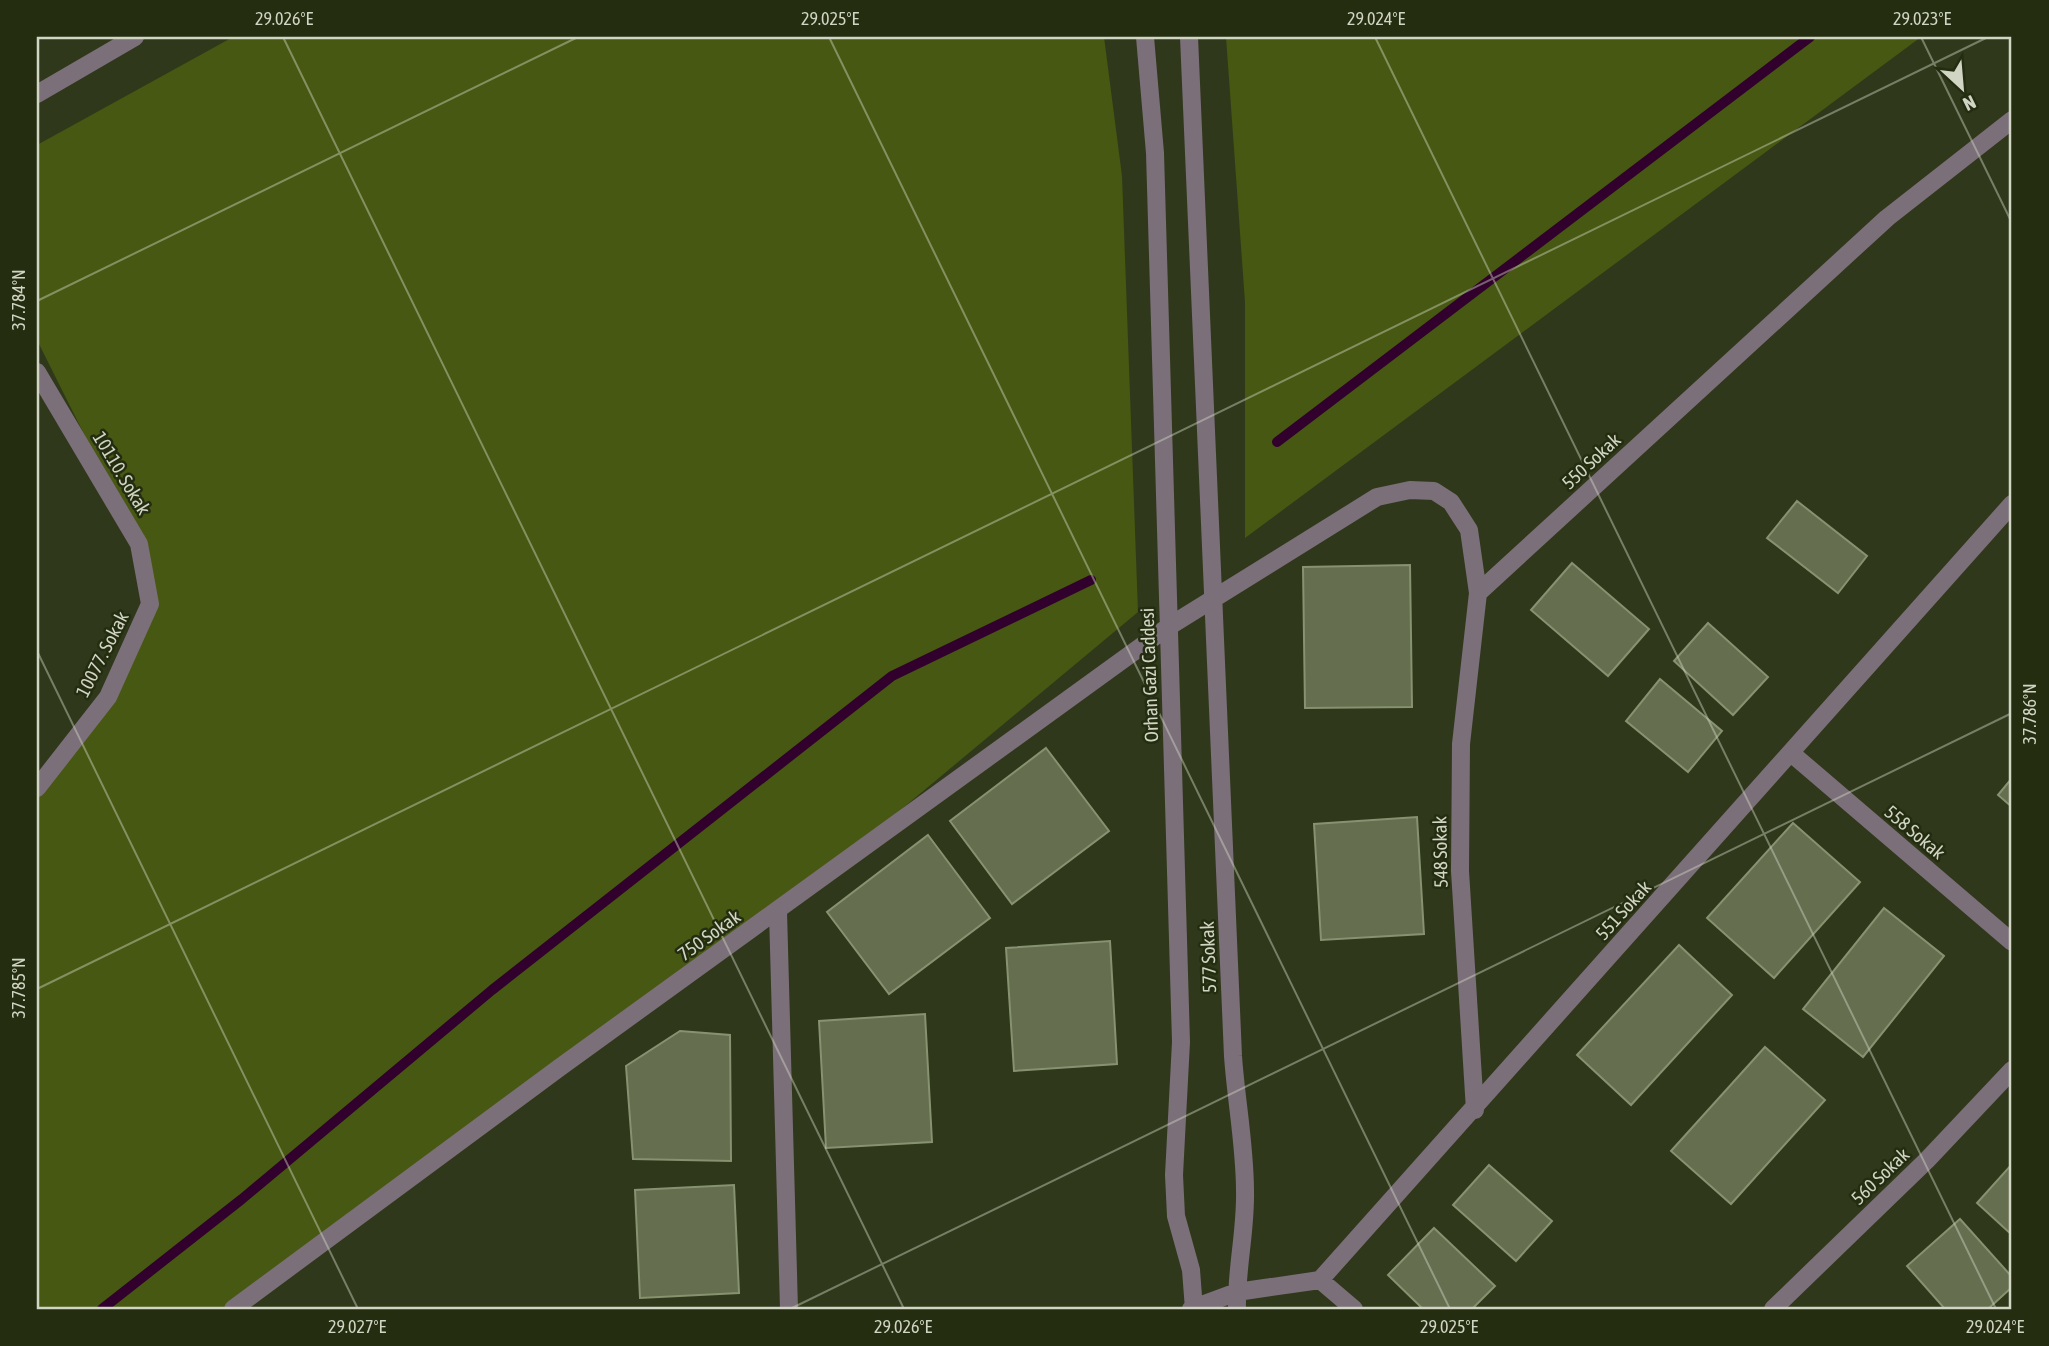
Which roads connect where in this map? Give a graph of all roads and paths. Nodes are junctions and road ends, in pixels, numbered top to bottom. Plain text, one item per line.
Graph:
1 (135, 37) edge
2 (1145, 37) edge
3 (1189, 37) edge
4 (37, 94) edge
5 (2012, 120) edge
6 (37, 372) edge
7 (2012, 504) edge
8 (1478, 593) junction
9 (1214, 601) junction
10 (150, 604) joint
11 (1168, 627) junction
12 (1791, 753) junction
13 (37, 788) edge
14 (778, 912) junction
15 (2012, 942) edge
16 (2012, 1070) edge
17 (1475, 1110) junction
18 (1320, 1280) junction
19 (1237, 1301) edge
20 (233, 1309) edge
21 (789, 1309) edge
22 (1193, 1309) edge
23 (1354, 1309) edge
24 (1773, 1309) edge

1 - 4 street
2 - 11 street, Orhan Gazi Caddesi
3 - 9 street
5 - 8 street, 550 Sokak
6 - 10 street, 10110. Sokak
7 - 12 street, 551 Sokak
8 - 9 street
8 - 17 street, 548 Sokak
9 - 11 street, 750 Sokak
9 - 19 street, 577 Sokak
10 - 13 street, 10077. Sokak
11 - 14 street, 750 Sokak
11 - 22 street, Orhan Gazi Caddesi
12 - 15 street, 558 Sokak
12 - 17 street, 551 Sokak
14 - 20 street, 750 Sokak
14 - 21 street
16 - 24 street, 560 Sokak
17 - 18 street, 551 Sokak
18 - 19 street
18 - 23 street
19 - 22 street

